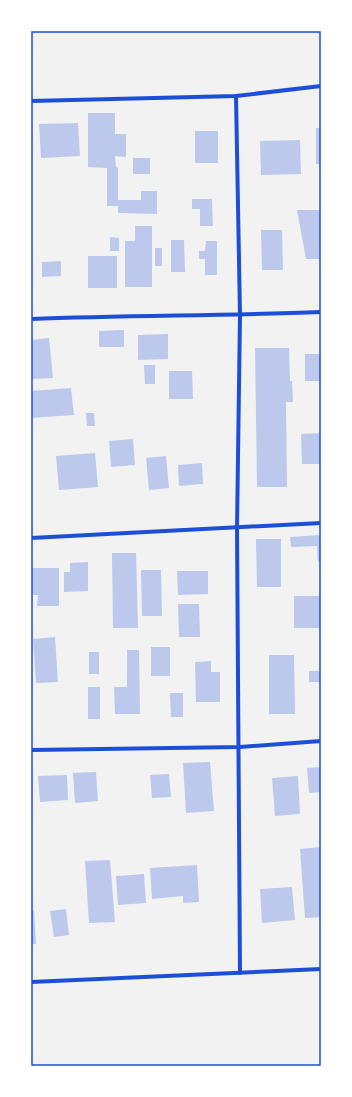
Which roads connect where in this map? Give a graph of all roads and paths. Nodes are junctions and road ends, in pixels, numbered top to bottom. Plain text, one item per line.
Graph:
1 (321, 86) edge
2 (236, 96) junction
3 (31, 101) edge
4 (321, 312) edge
5 (240, 315) junction
6 (31, 319) edge
7 (321, 523) edge
8 (237, 528) junction
9 (31, 538) edge
10 (321, 740) edge
11 (240, 747) junction
12 (31, 750) edge
13 (321, 969) edge
14 (240, 973) junction
15 (31, 982) edge

1 - 2 street
2 - 3 street
2 - 5 street
4 - 5 street
5 - 6 street
5 - 8 street
7 - 8 street
8 - 9 street
8 - 11 street
10 - 11 street
11 - 12 street
11 - 14 street
13 - 14 street
14 - 15 street

